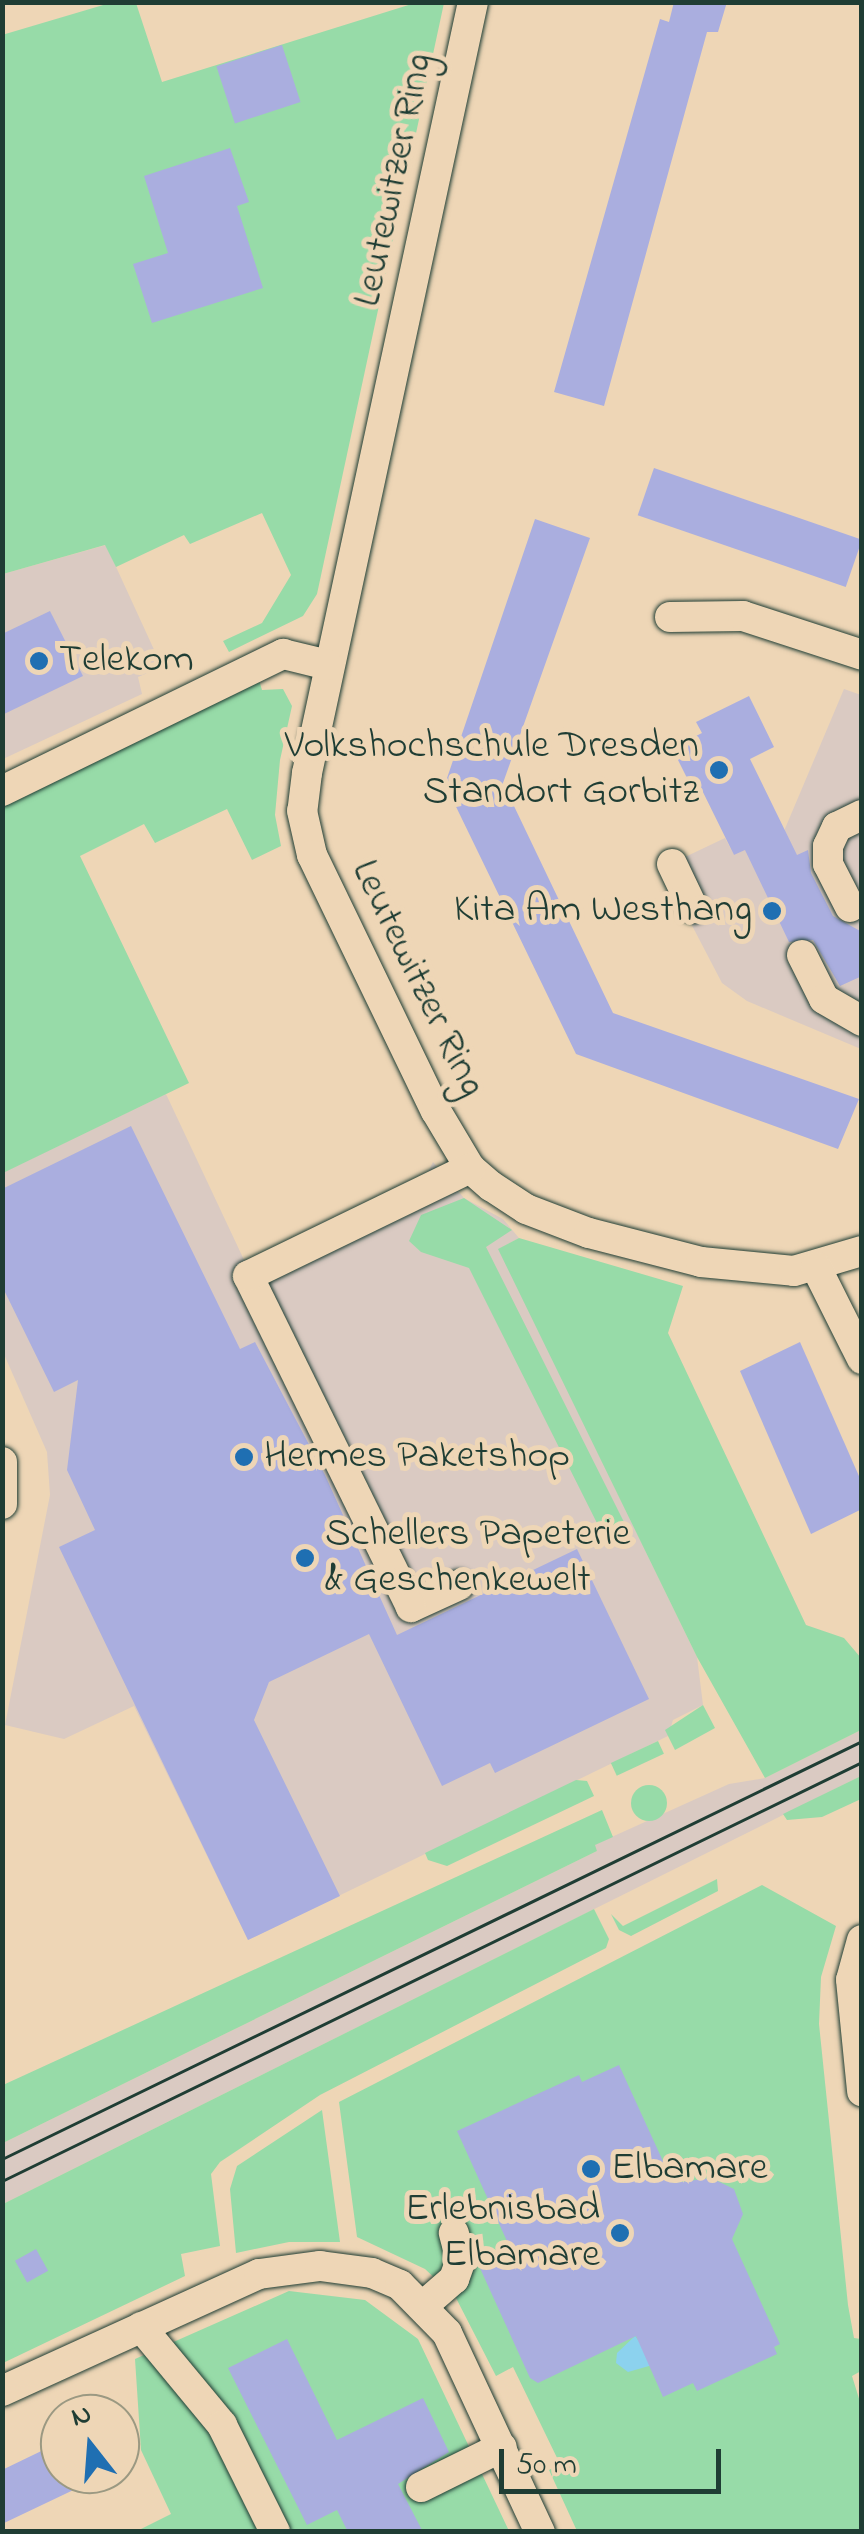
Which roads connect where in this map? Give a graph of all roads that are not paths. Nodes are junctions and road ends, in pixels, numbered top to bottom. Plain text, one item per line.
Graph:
1 (473, 2) edge
2 (670, 617) dead end
3 (862, 655) edge
4 (328, 665) junction
5 (2, 791) edge
6 (862, 815) edge
7 (672, 864) dead end
8 (693, 908) dead end
9 (850, 908) dead end
10 (802, 955) dead end
11 (862, 1021) edge
12 (470, 1168) junction
13 (862, 1251) edge
14 (816, 1267) junction
15 (862, 1359) edge
16 (2, 1462) edge
17 (2, 1504) edge
18 (459, 1585) dead end
19 (862, 1940) edge
20 (862, 2092) edge
21 (454, 2233) dead end
22 (424, 2305) junction
23 (141, 2327) junction
24 (2, 2391) edge
25 (502, 2447) junction
26 (421, 2487) dead end
27 (275, 2532) edge
28 (540, 2532) edge

1 - 4 street, Leutewitzer Ring
2 - 3 street
4 - 5 street
4 - 12 street, Leutewitzer Ring
6 - 9 street
7 - 8 street
10 - 11 street
12 - 14 street, Leutewitzer Ring
12 - 18 street
13 - 14 street, Leutewitzer Ring
14 - 15 street
16 - 17 street
19 - 20 street
21 - 22 street
22 - 23 street
22 - 25 street
23 - 24 street
23 - 27 street
25 - 26 street
25 - 28 street

